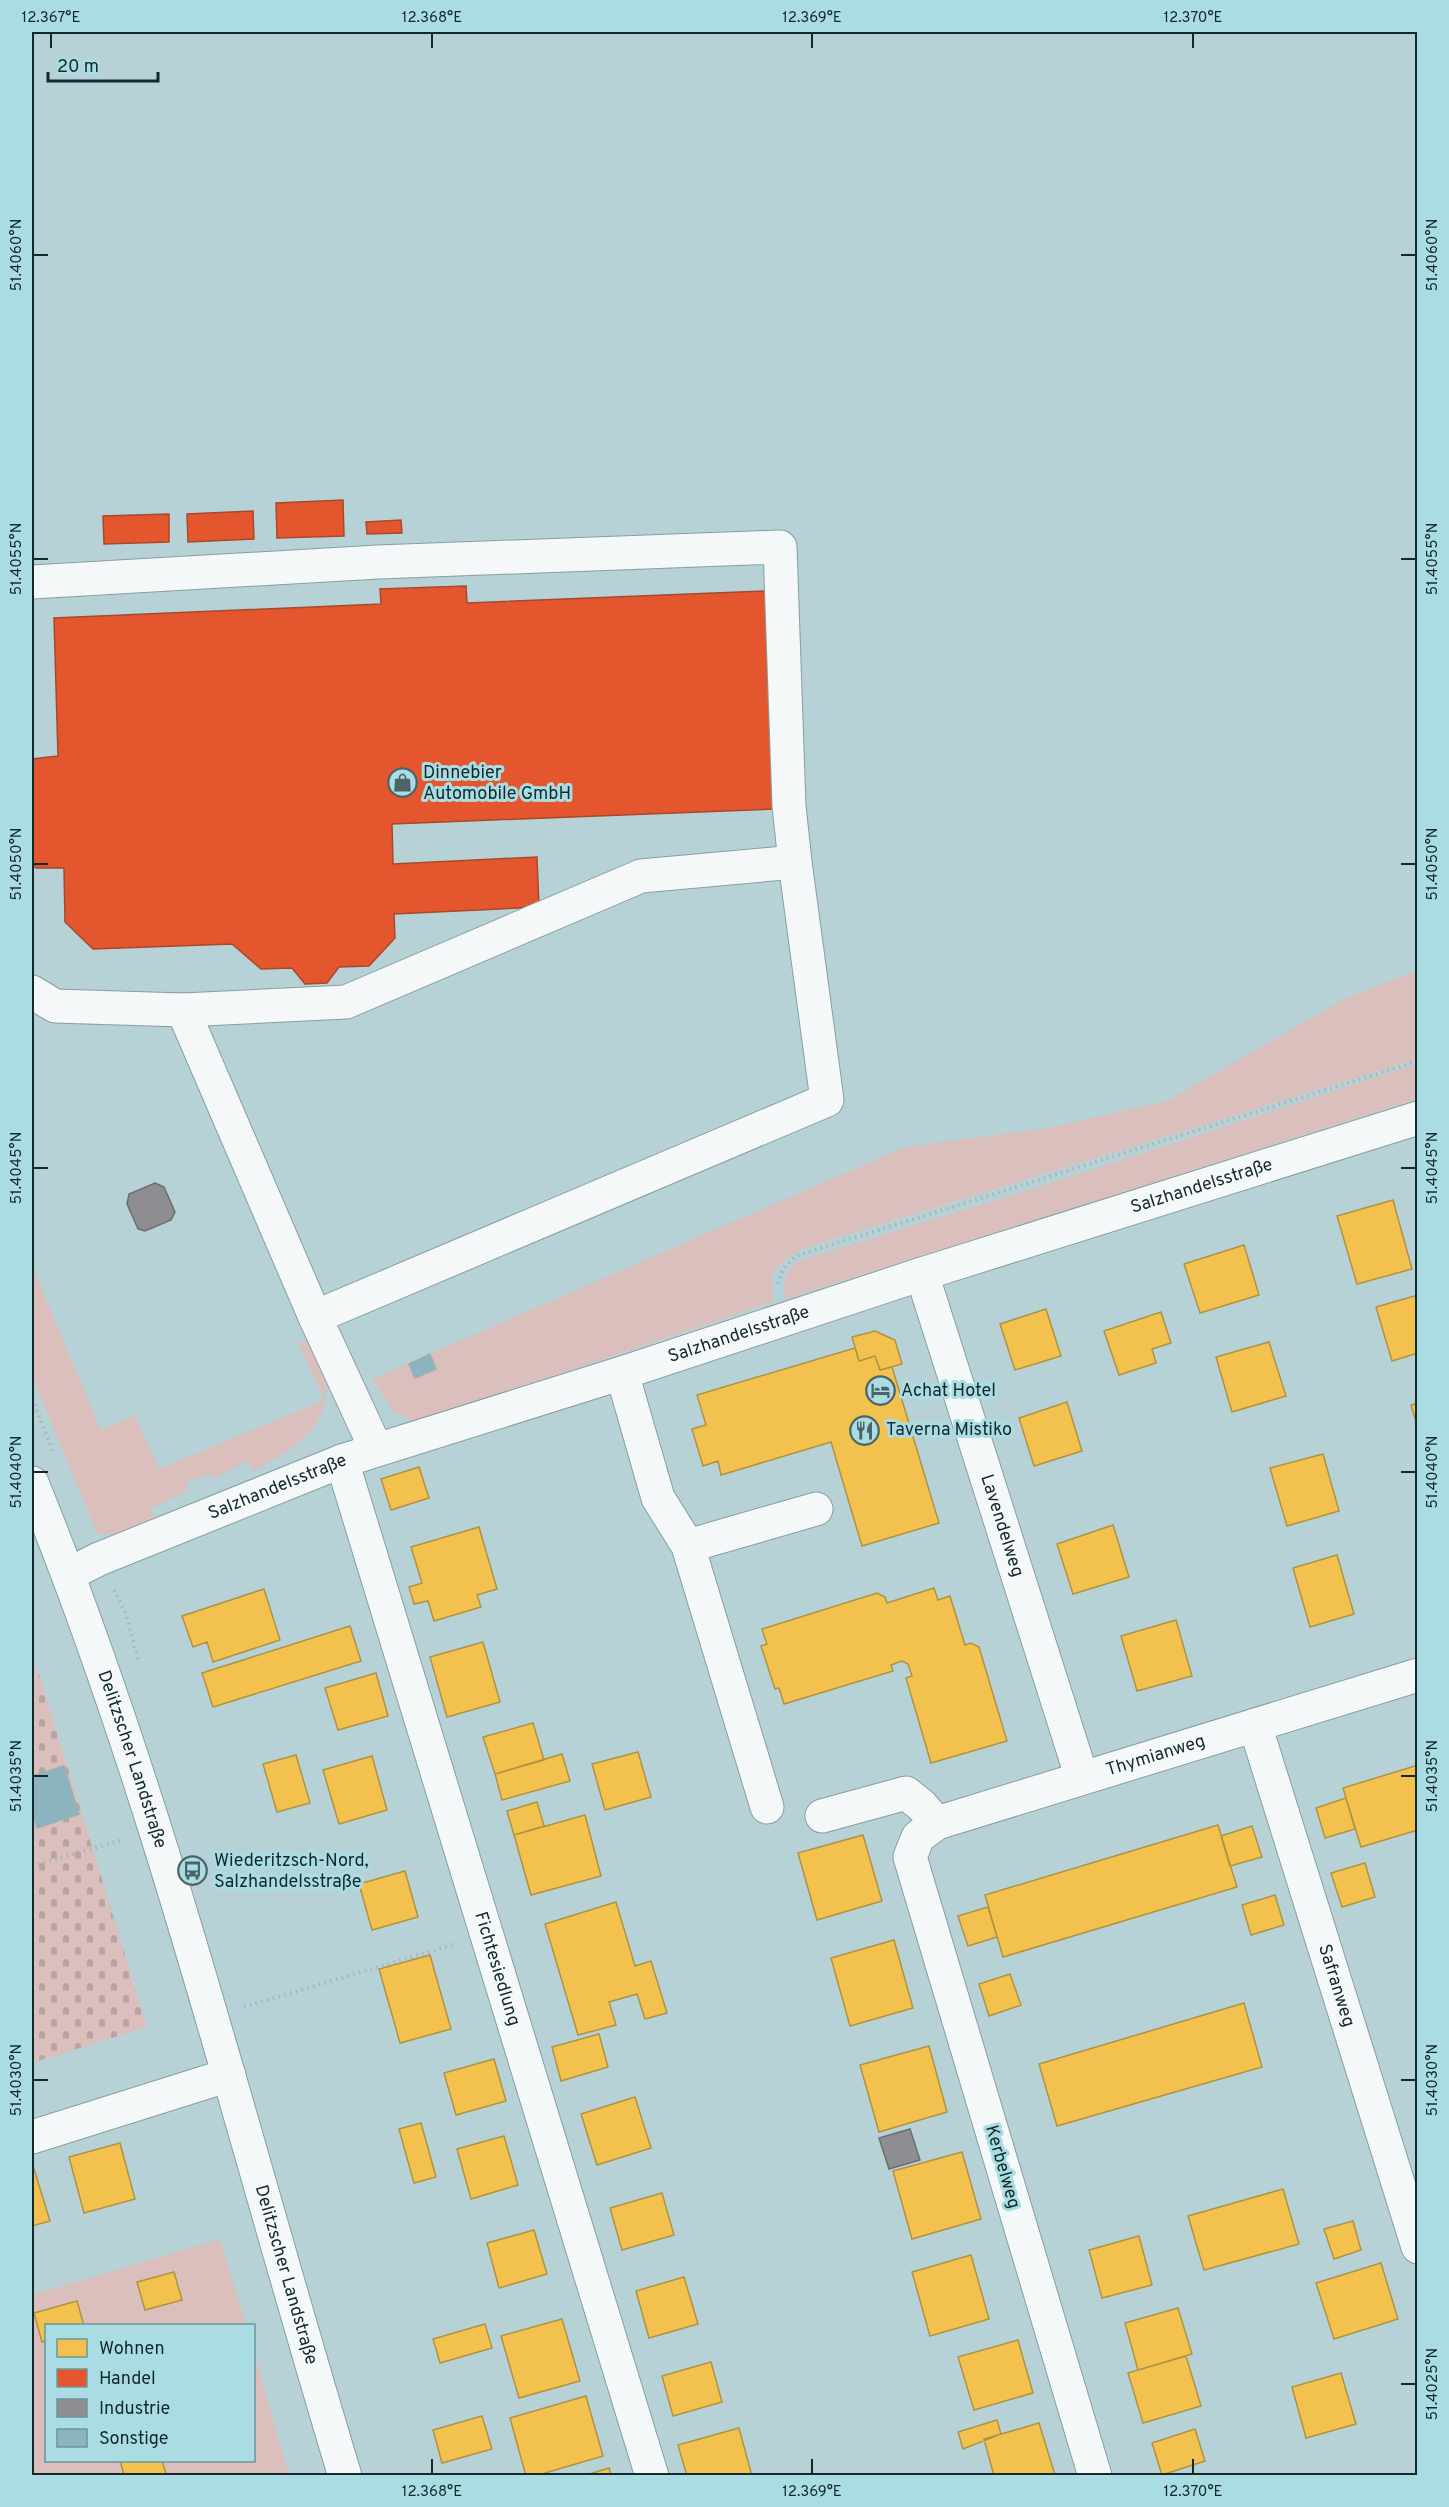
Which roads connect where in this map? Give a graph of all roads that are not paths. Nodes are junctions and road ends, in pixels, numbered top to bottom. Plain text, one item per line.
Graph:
1 (32, 582) edge
2 (795, 862) junction
3 (32, 992) edge
4 (183, 1010) junction
5 (1418, 1118) edge
6 (921, 1274) junction
7 (315, 1317) junction
8 (622, 1373) junction
9 (376, 1449) junction
10 (342, 1461) junction
11 (32, 1483) edge
12 (816, 1509) dead end
13 (688, 1546) junction
14 (69, 1574) junction
15 (1418, 1675) edge
16 (1255, 1725) junction
17 (1082, 1778) junction
18 (767, 1807) dead end
19 (822, 1816) dead end
20 (937, 1823) junction
21 (910, 1857) joint
22 (229, 2075) junction
23 (32, 2137) edge
24 (1418, 2247) edge
25 (345, 2475) edge
26 (652, 2475) edge
27 (1095, 2475) edge

1 - 2 street
2 - 4 street
2 - 7 street
3 - 4 street
4 - 7 street
5 - 6 street, Salzhandelsstraße
6 - 8 street, Salzhandelsstraße
6 - 17 street, Lavendelweg
7 - 9 street
8 - 9 street, Salzhandelsstraße
8 - 13 street
9 - 10 street, Salzhandelsstraße
10 - 14 street, Salzhandelsstraße
10 - 26 street, Fichtesiedlung
11 - 14 street, Delitzscher Landstraße
12 - 13 street
13 - 18 street
14 - 22 street, Delitzscher Landstraße
15 - 16 street, Thymianweg
16 - 17 street, Thymianweg
16 - 24 street, Safranweg
17 - 20 street, Thymianweg
19 - 20 street
20 - 21 street, Thymianweg
21 - 27 street, Kerbelweg
22 - 23 street
22 - 25 street, Delitzscher Landstraße

